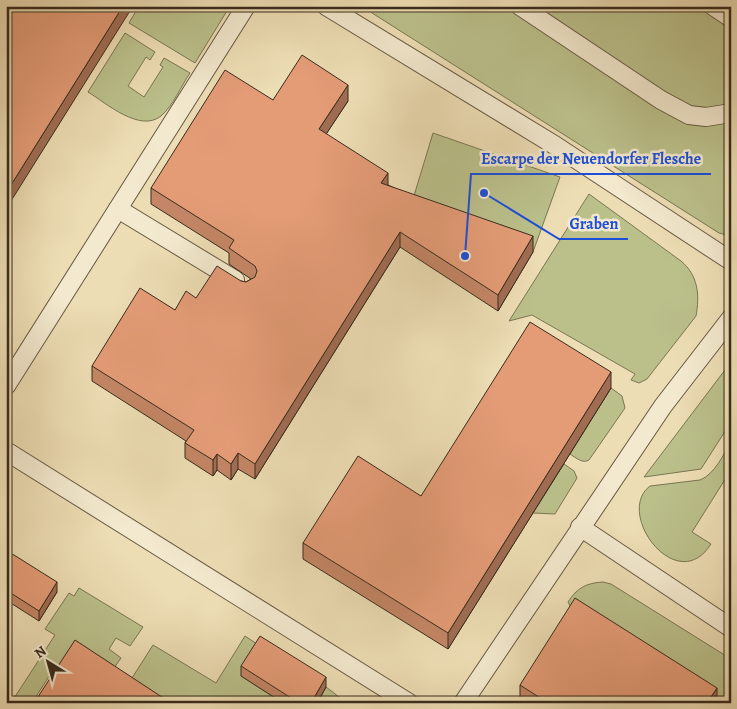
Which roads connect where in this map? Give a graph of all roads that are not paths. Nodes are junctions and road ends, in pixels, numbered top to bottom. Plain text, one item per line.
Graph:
1 (246, 6) edge
2 (326, 6) edge
3 (520, 6) edge
4 (713, 6) edge
5 (731, 18) edge
6 (731, 113) edge
7 (118, 209) junction
8 (731, 261) edge
9 (246, 287) edge
10 (731, 318) edge
11 (6, 386) edge
12 (6, 451) edge
13 (580, 527) junction
14 (731, 628) edge
15 (409, 703) edge
16 (463, 703) edge

1 - 7 lane
2 - 8 lane
3 - 6 lane
4 - 5 lane
7 - 9 lane
7 - 11 lane
10 - 13 lane
12 - 15 lane
13 - 14 lane
13 - 16 lane

